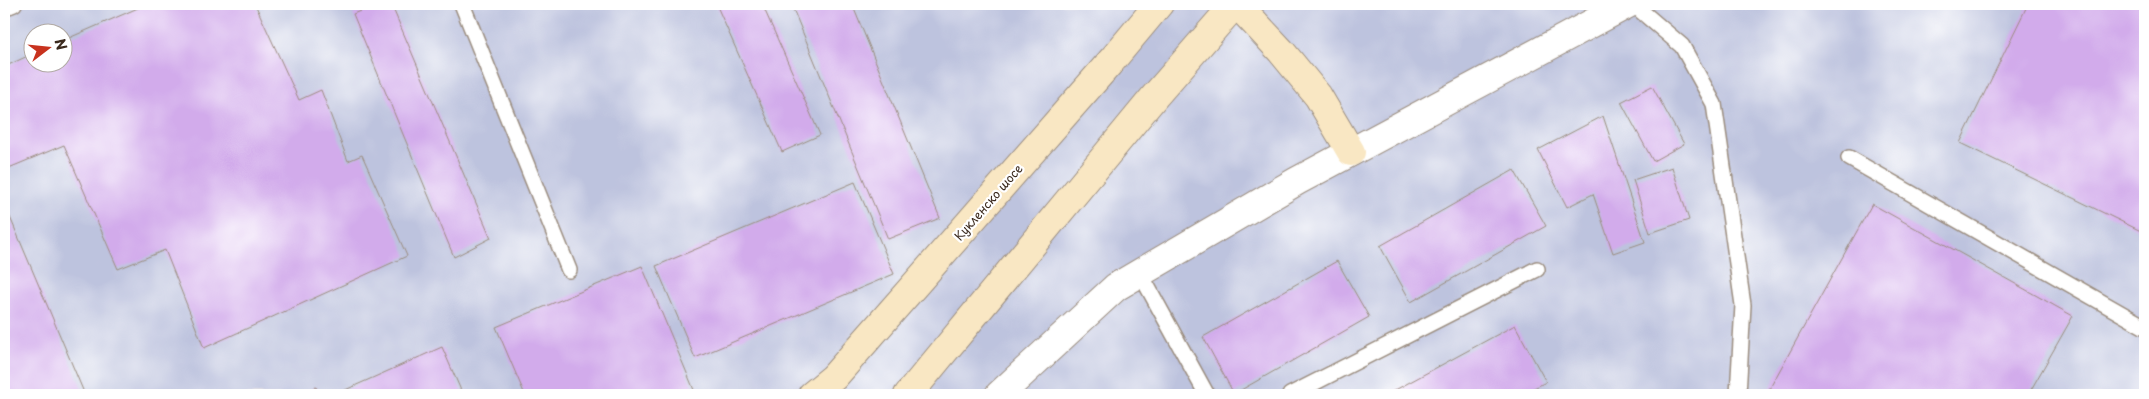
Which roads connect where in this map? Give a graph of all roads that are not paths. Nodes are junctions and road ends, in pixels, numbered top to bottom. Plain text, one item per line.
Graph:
1 (14, 4) edge
2 (462, 4) edge
3 (1159, 4) edge
4 (1236, 4) edge
5 (1628, 4) edge
6 (1633, 4) edge
7 (4, 8) edge
8 (1351, 152) junction
9 (1849, 158) dead end
10 (1537, 269) dead end
11 (568, 270) dead end
12 (1140, 273) junction
13 (2145, 328) edge
14 (812, 395) edge
15 (908, 395) edge
16 (999, 395) edge
17 (1207, 395) edge
18 (1290, 395) edge
19 (1738, 395) edge

1 - 7 lane
2 - 11 lane
3 - 14 main road, Кукленско шосе
4 - 8 main road
4 - 15 main road
5 - 8 street
6 - 19 lane
8 - 12 street
9 - 13 lane
10 - 18 lane
12 - 16 street
12 - 17 lane

